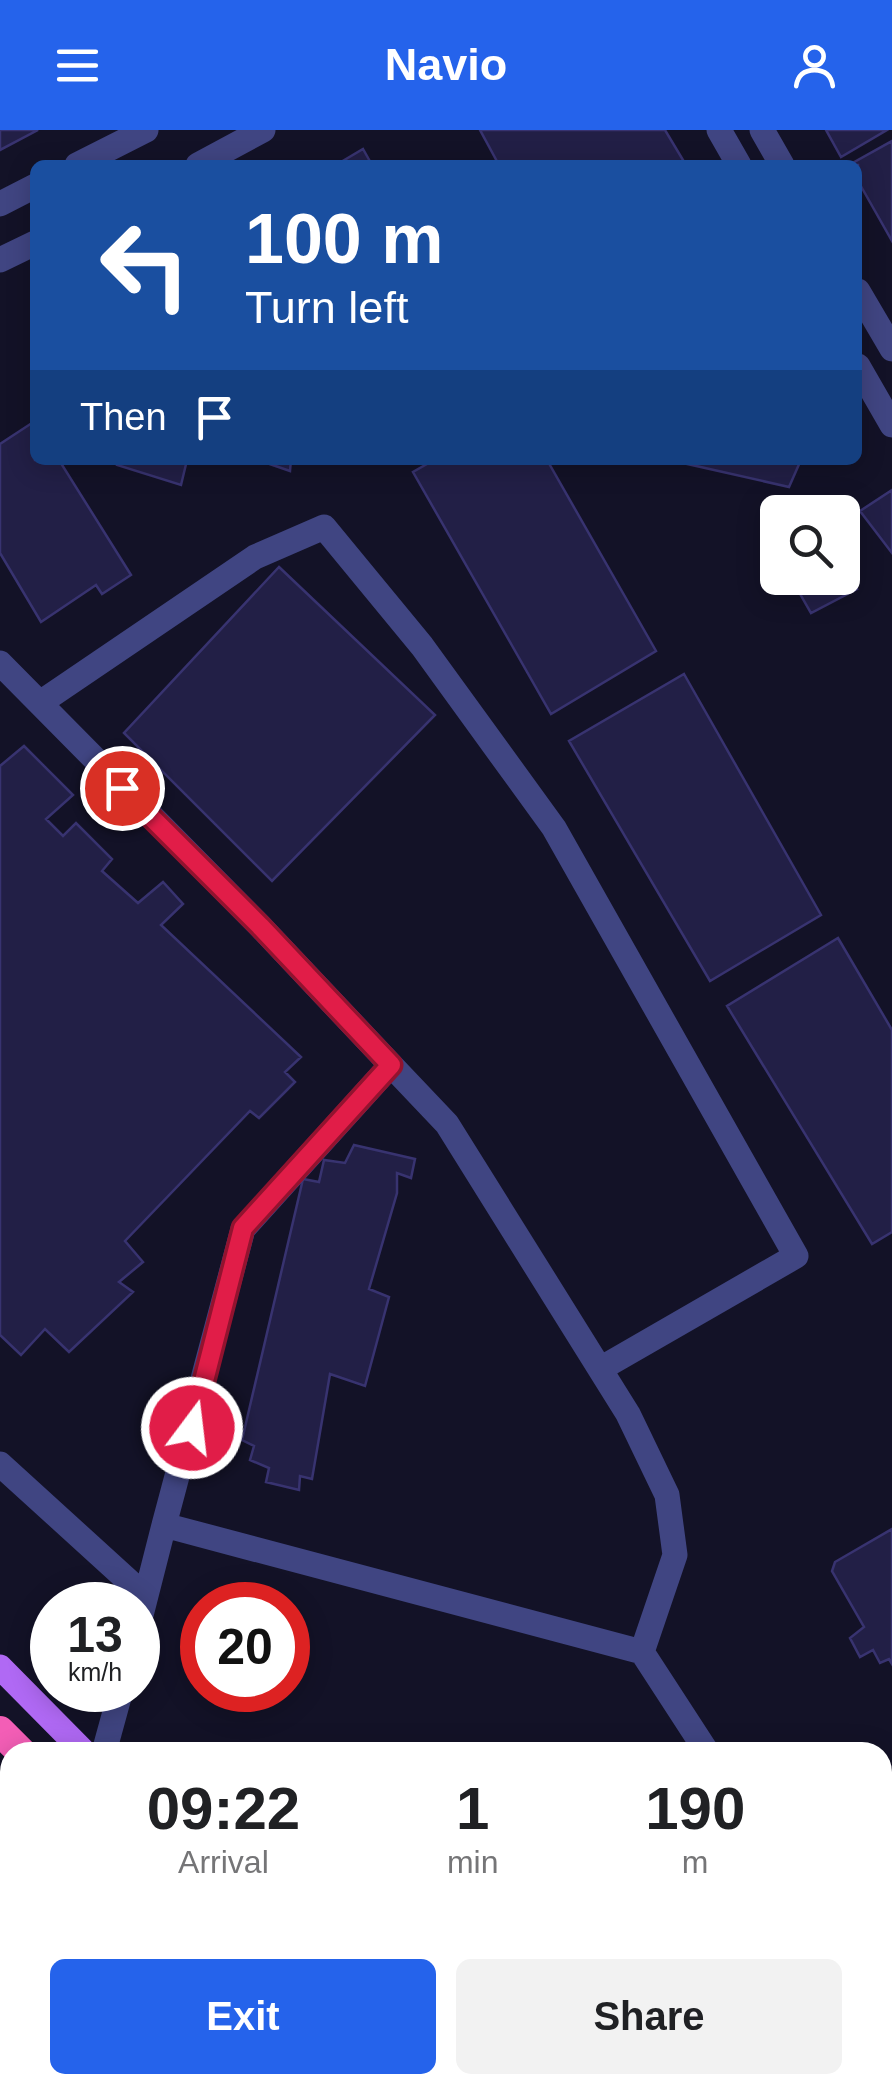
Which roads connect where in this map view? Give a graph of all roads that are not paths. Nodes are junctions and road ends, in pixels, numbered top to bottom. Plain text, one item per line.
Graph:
1 (146, 130) edge
2 (263, 130) edge
3 (719, 130) edge
4 (762, 130) edge
5 (87, 160) edge
6 (207, 160) edge
7 (736, 160) edge
8 (779, 160) edge
9 (30, 189) edge
10 (0, 204) edge
11 (30, 245) edge
12 (0, 260) edge
13 (862, 298) edge
14 (892, 349) edge
15 (862, 373) edge
16 (892, 425) edge
17 (0, 663) edge
18 (40, 703) junction
19 (391, 1065) junction
20 (600, 1369) junction
21 (0, 1464) edge
22 (164, 1525) junction
23 (131, 1582) edge
24 (150, 1582) edge
25 (642, 1652) junction
26 (0, 1667) edge
27 (115, 1712) edge
28 (74, 1742) edge
29 (107, 1742) edge
30 (700, 1742) edge

1 - 5 street
2 - 6 street
3 - 7 street
4 - 8 street
9 - 10 street
11 - 12 street
13 - 14 street
15 - 16 street
17 - 18 street
18 - 19 street
18 - 20 street
19 - 20 street
19 - 22 street
20 - 25 street
21 - 23 street
22 - 24 street
22 - 25 street
25 - 30 street
26 - 28 main road
27 - 29 street

